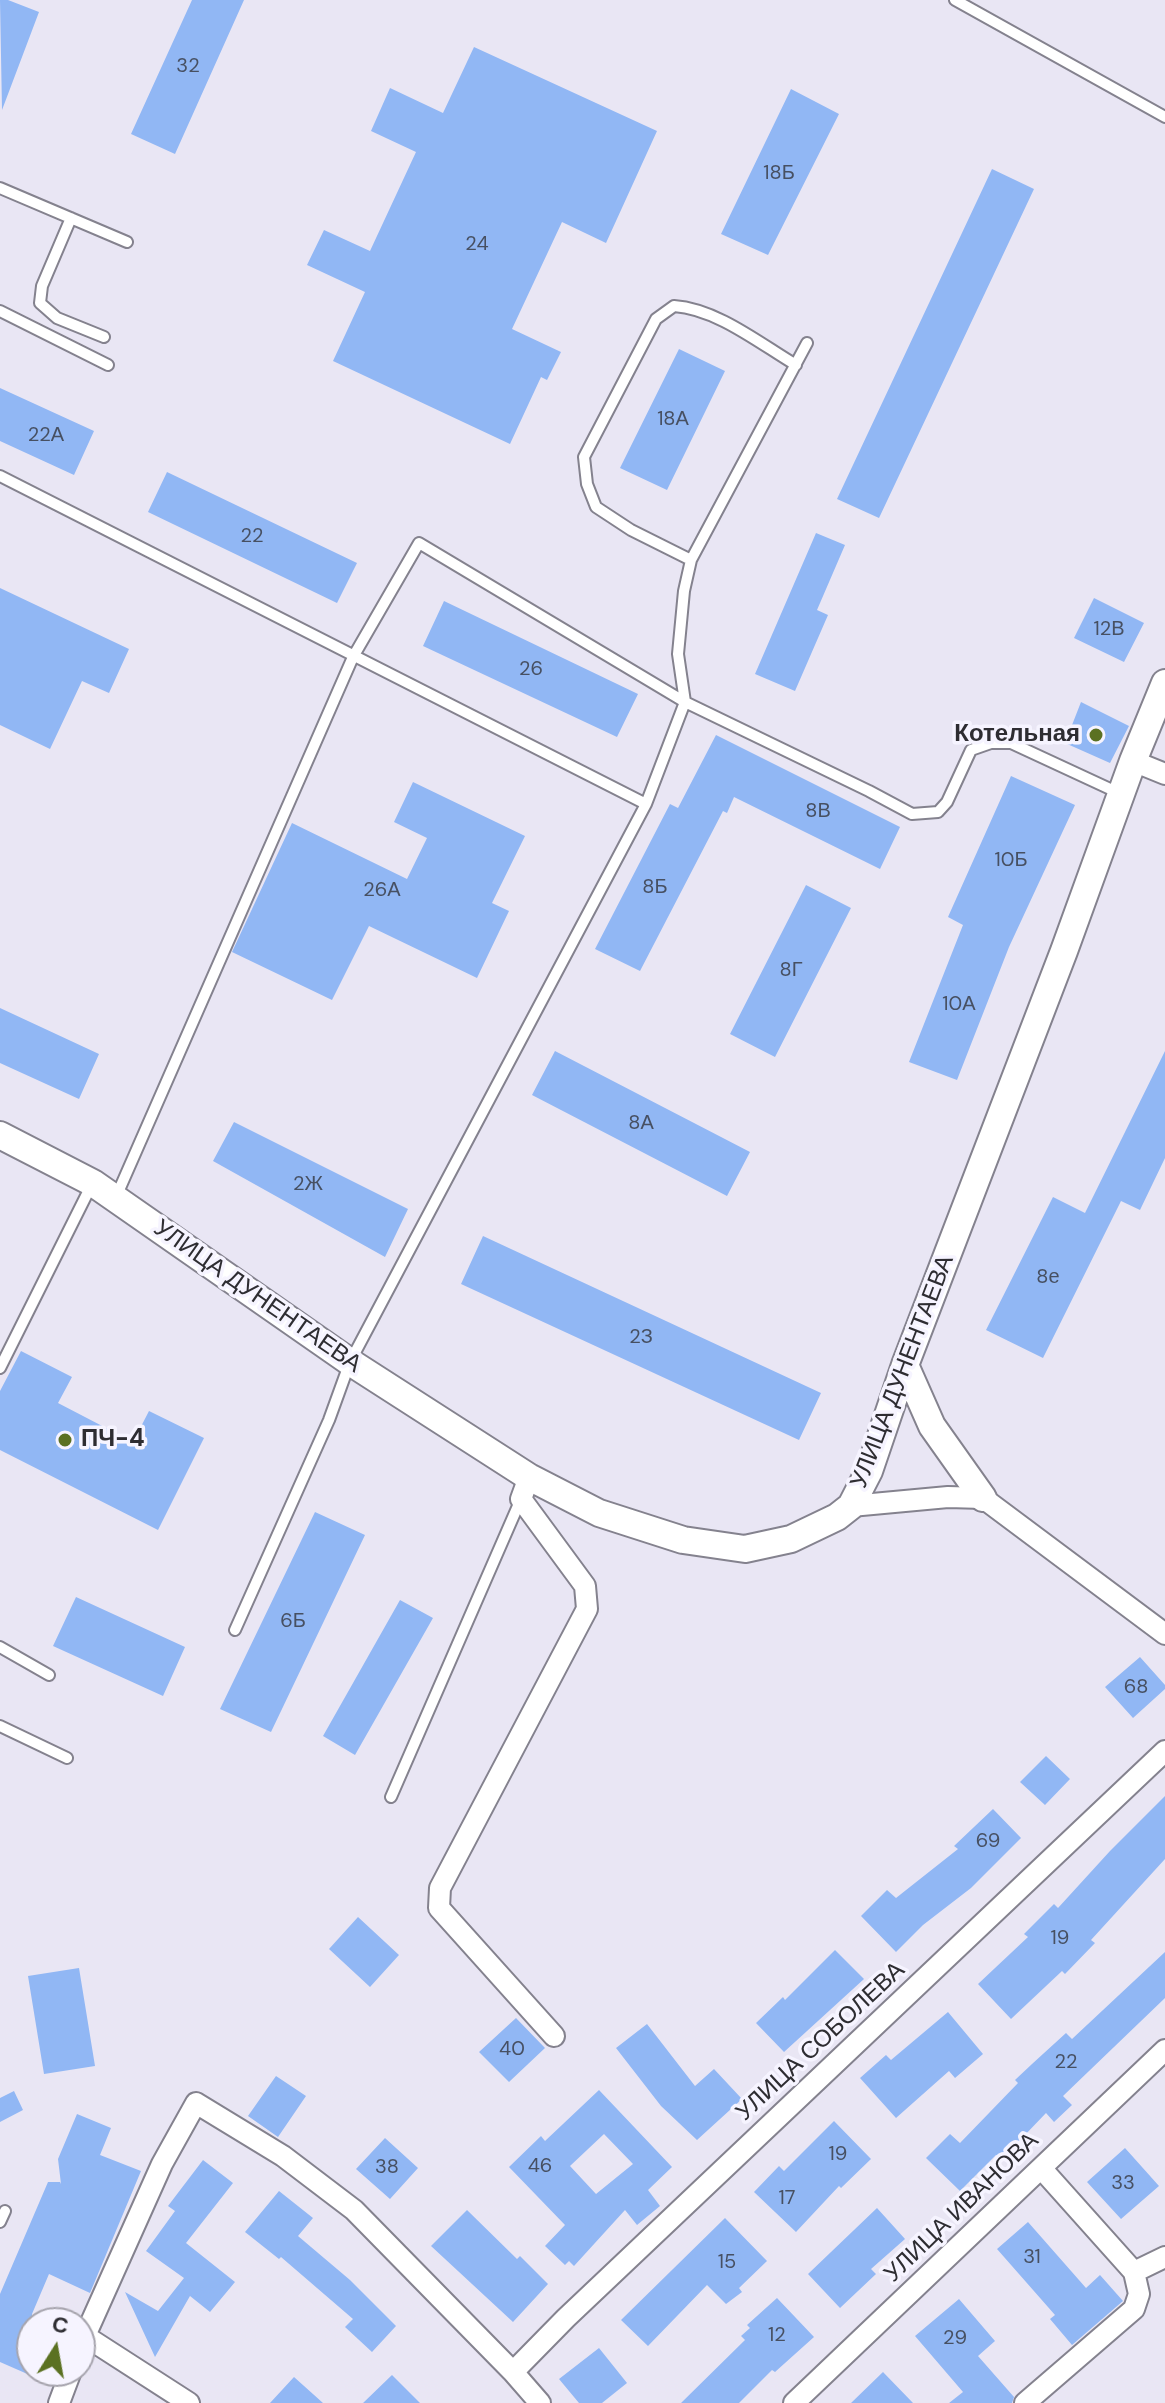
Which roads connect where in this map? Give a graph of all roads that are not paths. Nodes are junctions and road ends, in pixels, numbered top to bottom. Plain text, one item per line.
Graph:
1 (955, 0) edge
2 (1165, 117) edge
3 (0, 188) edge
4 (71, 218) junction
5 (127, 242) dead end
6 (0, 311) edge
7 (104, 337) dead end
8 (807, 343) dead end
9 (108, 365) dead end
10 (796, 365) junction
11 (0, 476) edge
12 (691, 560) junction
13 (353, 657) junction
14 (1165, 683) edge
15 (685, 702) junction
16 (1133, 761) junction
17 (1165, 774) edge
18 (1121, 794) junction
19 (646, 804) junction
20 (0, 1135) edge
21 (93, 1183) junction
22 (116, 1199) junction
23 (350, 1362) junction
24 (905, 1365) junction
25 (0, 1368) edge
26 (525, 1488) junction
27 (983, 1498) junction
28 (851, 1506) junction
29 (235, 1630) dead end
30 (1165, 1634) edge
31 (0, 1647) edge
32 (49, 1675) dead end
33 (0, 1726) edge
34 (1165, 1751) edge
35 (67, 1758) dead end
36 (391, 1797) dead end
37 (554, 2036) dead end
38 (1165, 2050) edge
39 (1041, 2168) junction
40 (1165, 2257) edge
41 (1134, 2272) junction
42 (96, 2311) edge
43 (96, 2350) edge
44 (513, 2372) junction
45 (189, 2403) edge
46 (540, 2403) edge
47 (794, 2403) edge
48 (1025, 2403) edge

1 - 2 lane
3 - 4 lane
4 - 5 lane
4 - 7 lane
6 - 9 lane
8 - 10 lane
10 - 12 lane
10 - 12 lane
11 - 13 lane
12 - 15 lane
13 - 15 lane
13 - 19 lane
13 - 22 lane
14 - 16 street, УЛИЦА ДУНЕНТАЕВА
15 - 18 lane
15 - 19 lane
16 - 17 street
16 - 18 street, УЛИЦА ДУНЕНТАЕВА
18 - 24 street, УЛИЦА ДУНЕНТАЕВА
19 - 23 lane
20 - 21 street, УЛИЦА ДУНЕНТАЕВА
21 - 22 street, УЛИЦА ДУНЕНТАЕВА
21 - 25 lane
22 - 23 street, УЛИЦА ДУНЕНТАЕВА
23 - 26 street, УЛИЦА ДУНЕНТАЕВА
23 - 29 lane
24 - 27 street
24 - 28 street, УЛИЦА ДУНЕНТАЕВА
26 - 28 street, УЛИЦА ДУНЕНТАЕВА
26 - 36 lane
26 - 37 street
27 - 28 street
27 - 30 street
31 - 32 lane
33 - 35 lane
34 - 44 street, УЛИЦА СОБОЛЕВА
38 - 39 street, УЛИЦА ИВАНОВА
39 - 41 street
39 - 47 street, УЛИЦА ИВАНОВА
40 - 41 street
41 - 48 street
42 - 44 street
43 - 45 street
44 - 46 street

